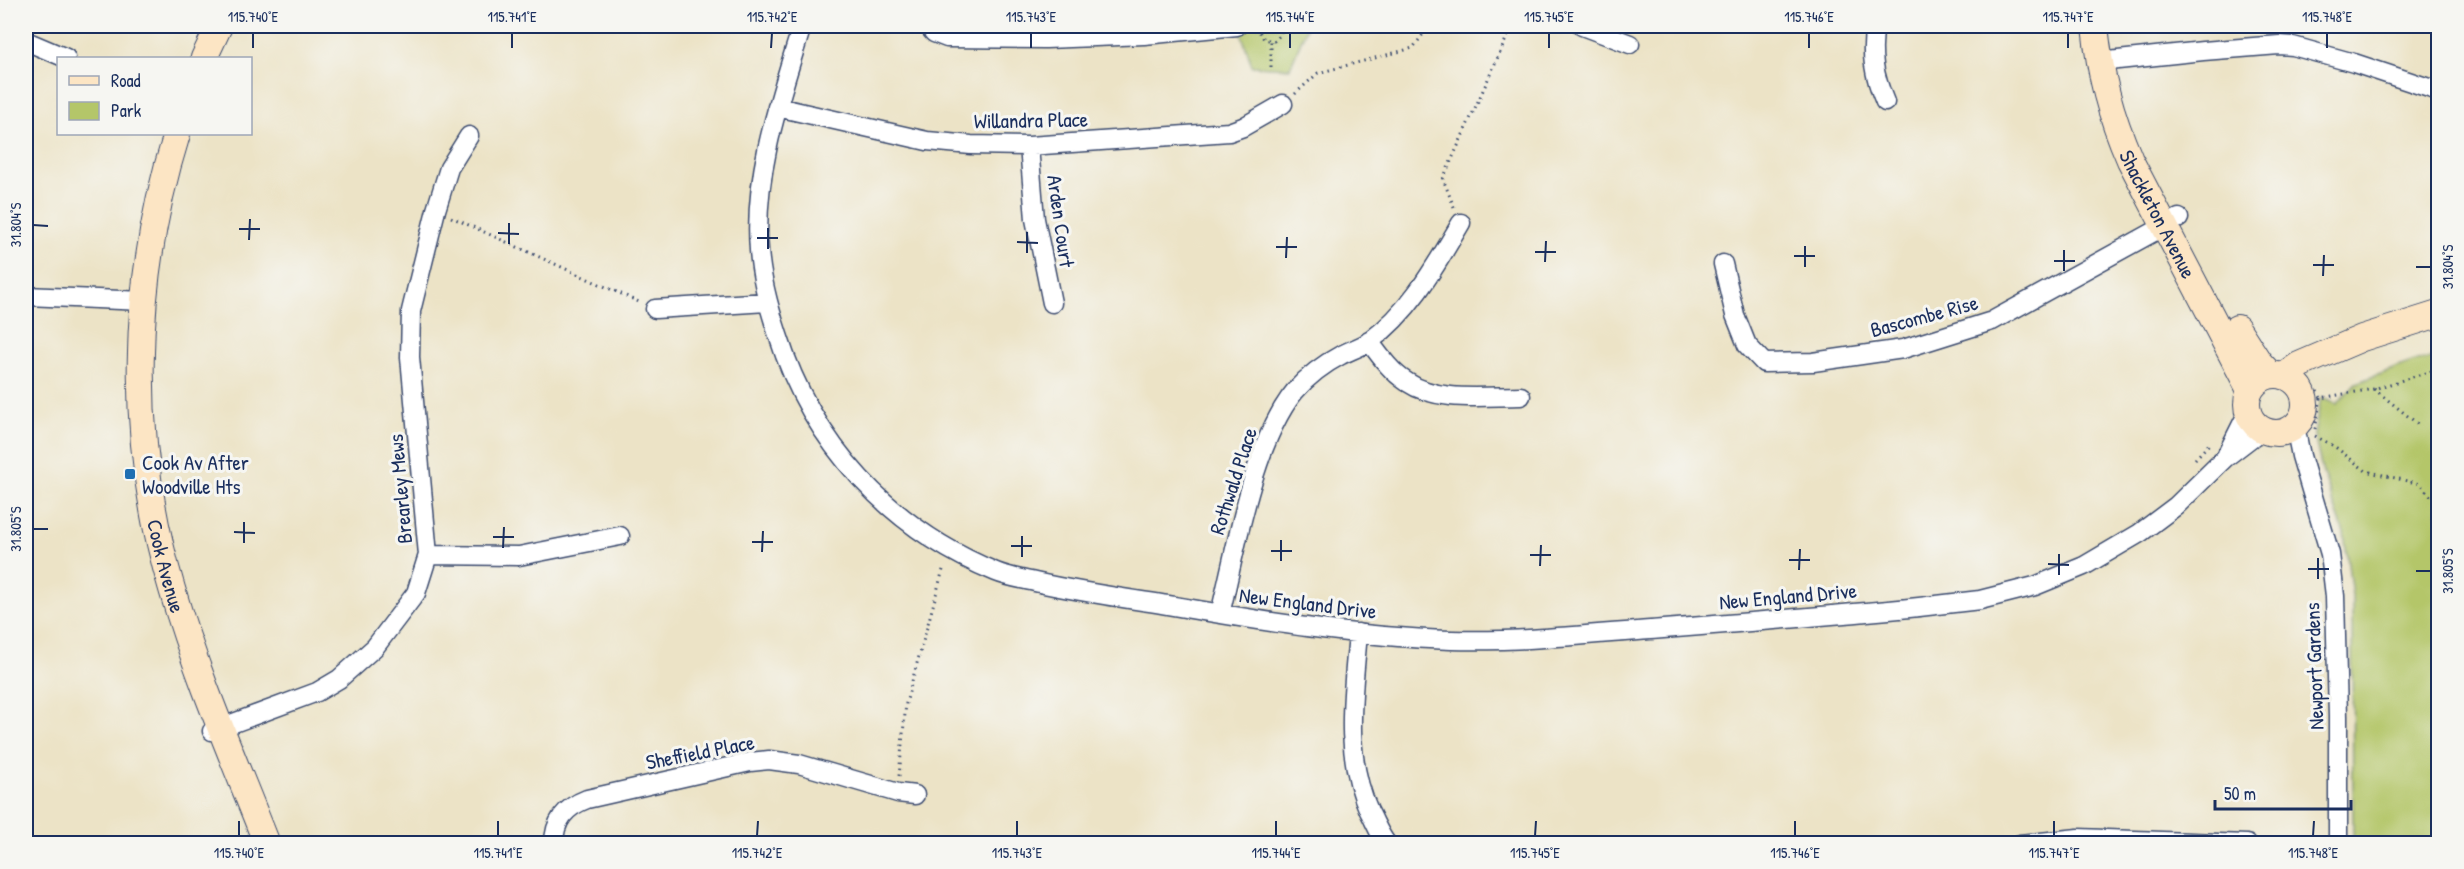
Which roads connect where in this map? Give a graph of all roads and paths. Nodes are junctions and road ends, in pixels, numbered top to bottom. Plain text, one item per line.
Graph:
1 (207, 26) edge
2 (219, 26) edge
3 (802, 26) edge
4 (928, 26) edge
5 (1237, 26) edge
6 (1259, 26) edge
7 (1282, 26) edge
8 (1429, 26) edge
9 (1512, 26) edge
10 (1582, 26) edge
11 (1875, 26) edge
12 (2095, 26) edge
13 (2111, 26) edge
14 (1144, 30) edge
15 (1271, 40) junction
16 (26, 41) edge
17 (1630, 44) dead end
18 (64, 57) edge
19 (192, 57) edge
20 (204, 57) edge
21 (2107, 62) junction
22 (1271, 67) dead end
23 (2439, 91) edge
24 (1885, 102) dead end
25 (1283, 104) joint
26 (777, 107) junction
27 (164, 135) edge
28 (177, 135) edge
29 (469, 136) dead end
30 (1029, 146) junction
31 (436, 210) junction
32 (2172, 222) junction
33 (1461, 223) joint
34 (1723, 264) dead end
35 (26, 296) edge
36 (138, 300) junction
37 (767, 302) junction
38 (1052, 303) dead end
39 (656, 309) joint
40 (2439, 314) edge
41 (2439, 329) edge
42 (1369, 341) junction
43 (2439, 369) edge
44 (2293, 383) junction
45 (2374, 389) junction
46 (1521, 396) dead end
47 (2419, 425) dead end
48 (2277, 426) junction
49 (2215, 438) dead end
50 (2191, 464) dead end
51 (620, 536) dead end
52 (948, 549) junction
53 (428, 555) junction
54 (2439, 598) edge
55 (1220, 614) junction
56 (1358, 633) junction
57 (216, 729) junction
58 (906, 794) joint
59 (1380, 841) edge
60 (255, 843) edge
61 (267, 843) edge
62 (554, 843) edge
63 (2020, 843) edge
64 (2247, 843) edge
65 (2338, 843) edge

1 - 19 street
2 - 20 street
3 - 26 street, New England Drive
4 - 14 street
5 - 14 street
6 - 15 path
7 - 15 path
8 - 25 path
9 - 33 path
10 - 17 street
11 - 24 street
12 - 21 street, Shackleton Avenue
13 - 21 street, Shackleton Avenue
15 - 22 path
16 - 18 street
21 - 23 street
21 - 32 street, Shackleton Avenue
25 - 30 street, Willandra Place
26 - 30 street, Willandra Place
26 - 37 street, New England Drive
27 - 36 street, Cook Avenue
28 - 36 street, Cook Avenue
29 - 31 street, Brearley Mews
30 - 38 street, Arden Court
31 - 39 path
31 - 53 street, Brearley Mews
32 - 34 street, Bascombe Rise
32 - 44 street, Shackleton Avenue
32 - 48 street, Shackleton Avenue
33 - 42 street, Rothwald Place
35 - 36 street
36 - 57 street, Cook Avenue
37 - 39 street
37 - 52 street, New England Drive
40 - 44 street
41 - 44 street
42 - 46 street
42 - 55 street, Rothwald Place
43 - 45 path
44 - 45 path
44 - 48 street
44 - 48 street
45 - 47 path
48 - 54 path
48 - 56 street, New England Drive
48 - 65 street, Newport Gardens
49 - 50 path
51 - 53 street
52 - 55 street, New England Drive
52 - 58 path
53 - 57 street, Brearley Mews
55 - 56 street, New England Drive
56 - 59 street
57 - 60 street, Cook Avenue
57 - 61 street, Cook Avenue
58 - 62 street, Sheffield Place
63 - 64 street

